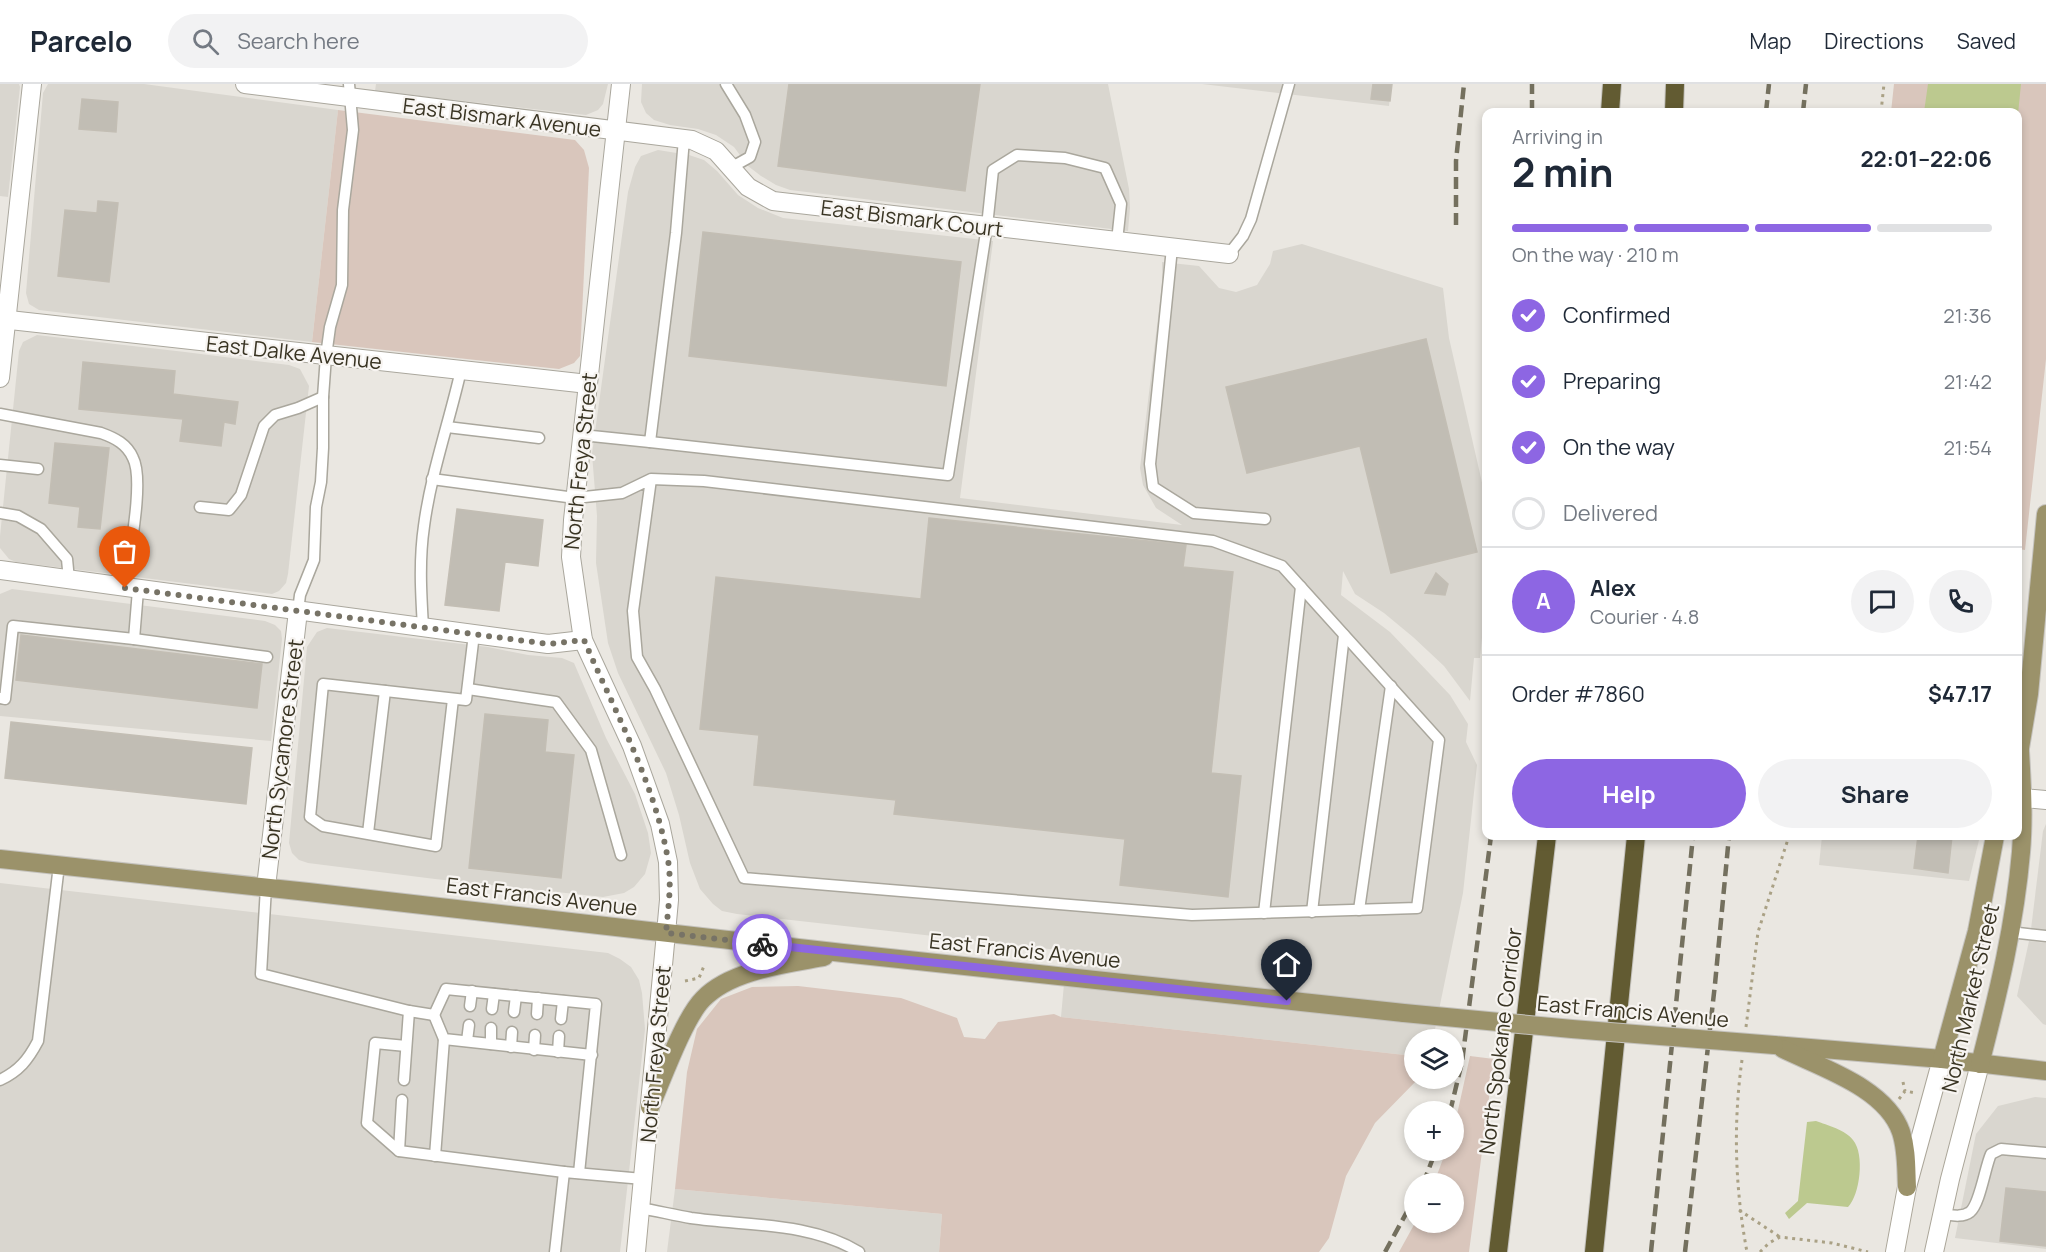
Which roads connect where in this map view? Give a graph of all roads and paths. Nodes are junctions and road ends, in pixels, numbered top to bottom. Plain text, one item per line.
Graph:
1 (32, 84) edge
2 (245, 84) edge
3 (621, 84) edge
4 (726, 84) edge
5 (1289, 84) edge
6 (1612, 84) edge
7 (1675, 84) edge
8 (1884, 84) edge
9 (350, 91) edge
10 (1610, 108) edge
11 (1674, 108) edge
12 (1881, 108) edge
13 (616, 131) junction
14 (684, 139) junction
15 (732, 168) junction
16 (987, 226) junction
17 (1117, 241) junction
18 (1172, 248) junction
19 (1228, 254) joint
20 (3, 320) edge
21 (327, 356) junction
22 (461, 370) junction
23 (0, 378) edge
24 (588, 384) junction
25 (323, 397) junction
26 (0, 414) edge
27 (447, 427) junction
28 (582, 435) junction
29 (539, 438) dead end
30 (650, 441) junction
31 (0, 465) edge
32 (38, 469) dead end
33 (432, 479) junction
34 (651, 479) junction
35 (575, 498) junction
36 (200, 507) dead end
37 (0, 513) edge
38 (2046, 514) edge
39 (1265, 519) dead end
40 (0, 570) edge
41 (69, 580) junction
42 (1301, 587) junction
43 (132, 589) junction
44 (298, 611) junction
45 (423, 627) junction
46 (474, 634) junction
47 (1344, 635) junction
48 (134, 639) junction
49 (584, 640) junction
50 (267, 657) dead end
51 (1390, 686) junction
52 (468, 689) junction
53 (385, 691) junction
54 (2023, 694) edge
55 (0, 698) edge
56 (453, 699) junction
57 (2022, 709) edge
58 (2022, 798) edge
59 (2046, 800) edge
60 (368, 833) junction
61 (1547, 840) edge
62 (1636, 840) edge
63 (1994, 840) edge
64 (2021, 840) edge
65 (621, 855) dead end
66 (0, 859) edge
67 (58, 865) junction
68 (266, 887) junction
69 (1359, 910) junction
70 (1312, 912) junction
71 (1264, 913) junction
72 (2010, 932) junction
73 (666, 933) junction
74 (2046, 936) edge
75 (843, 953) junction
76 (704, 966) dead end
77 (685, 981) dead end
78 (472, 992) junction
79 (494, 994) junction
80 (516, 996) junction
81 (538, 998) junction
82 (563, 1001) junction
83 (470, 1006) dead end
84 (492, 1009) dead end
85 (409, 1011) junction
86 (514, 1012) dead end
87 (537, 1014) dead end
88 (434, 1015) junction
89 (561, 1019) dead end
90 (469, 1025) dead end
91 (491, 1028) dead end
92 (512, 1032) dead end
93 (535, 1035) dead end
94 (560, 1036) dead end
95 (444, 1039) junction
96 (467, 1041) junction
97 (490, 1044) junction
98 (1774, 1045) junction
99 (406, 1046) junction
100 (511, 1047) junction
101 (534, 1050) junction
102 (558, 1052) junction
103 (592, 1055) junction
104 (1942, 1059) junction
105 (1980, 1064) junction
106 (2046, 1071) edge
107 (0, 1080) edge
108 (404, 1080) dead end
109 (1903, 1082) dead end
110 (1905, 1091) junction
111 (1921, 1093) dead end
112 (402, 1100) dead end
113 (1896, 1103) dead end
114 (650, 1107) junction
115 (399, 1151) junction
116 (2046, 1153) edge
117 (435, 1156) junction
118 (564, 1172) junction
119 (579, 1173) junction
120 (643, 1179) junction
121 (1907, 1187) junction
122 (640, 1208) junction
123 (1739, 1210) dead end
124 (1942, 1214) junction
125 (1780, 1237) junction
126 (555, 1252) edge
127 (636, 1252) edge
128 (859, 1252) edge
129 (1498, 1252) edge
130 (1594, 1252) edge
131 (1760, 1252) edge
132 (1868, 1252) edge
133 (1895, 1252) edge
134 (1934, 1252) edge

1 - 20 street
2 - 9 street, East Bismark Avenue
3 - 13 street, North Freya Street
4 - 15 lane
5 - 19 lane
6 - 10 highway
7 - 11 highway
8 - 12 path
9 - 13 street, East Bismark Avenue
9 - 21 lane
13 - 14 street, East Bismark Court
13 - 24 street, North Freya Street
14 - 15 street, East Bismark Court
14 - 30 lane
15 - 16 street, East Bismark Court
16 - 17 street, East Bismark Court
16 - 17 lane
16 - 30 lane
17 - 18 street, East Bismark Court
18 - 19 street, East Bismark Court
18 - 39 lane
20 - 21 street, East Dalke Avenue
20 - 23 street
21 - 22 street, East Dalke Avenue
21 - 25 lane
22 - 24 street, East Dalke Avenue
22 - 27 lane
24 - 28 street, North Freya Street
25 - 36 lane
25 - 44 lane
26 - 43 lane
27 - 29 lane
27 - 33 lane
28 - 30 lane
28 - 35 street, North Freya Street
31 - 32 lane
33 - 35 lane
33 - 45 lane
34 - 35 lane
34 - 42 lane
34 - 71 lane
35 - 49 street, North Freya Street
37 - 41 lane
38 - 54 main road, North Market Street
40 - 41 street
41 - 43 street
42 - 47 lane
42 - 71 lane
43 - 44 street
43 - 48 lane
44 - 45 street
44 - 68 street, North Sycamore Street
45 - 46 street
46 - 49 street
46 - 52 lane
47 - 51 lane
47 - 70 lane
48 - 50 lane
48 - 55 lane
49 - 73 street, North Freya Street
51 - 69 lane
51 - 69 lane
52 - 56 lane
52 - 65 lane
53 - 56 lane
53 - 60 lane
53 - 60 lane
54 - 57 main road, North Market Street
56 - 60 lane
58 - 59 street
61 - 129 highway, North Spokane Corridor
62 - 130 highway
63 - 104 main road, North Market Street
64 - 72 main road, North Market Street
66 - 67 main road, East Francis Avenue
67 - 68 main road, East Francis Avenue
67 - 107 lane
68 - 73 main road, East Francis Avenue
68 - 85 lane
69 - 70 lane
70 - 71 lane
72 - 74 lane
72 - 105 main road, North Market Street
73 - 75 main road, East Francis Avenue
73 - 114 street, North Freya Street
75 - 98 main road, East Francis Avenue, bridge
75 - 114 main road
76 - 77 path
78 - 79 lane
78 - 83 lane
78 - 88 lane
79 - 80 lane
79 - 84 lane
80 - 81 lane
80 - 86 lane
81 - 82 lane
81 - 87 lane
82 - 89 lane
82 - 103 lane
85 - 88 lane
85 - 99 lane
88 - 95 lane
90 - 96 lane
91 - 97 lane
92 - 100 lane
93 - 101 lane
94 - 102 lane
95 - 96 lane
95 - 117 lane
96 - 97 lane
97 - 100 lane
98 - 104 main road, East Francis Avenue
98 - 121 main road
99 - 108 lane
99 - 115 lane
100 - 101 lane
101 - 102 lane
102 - 103 lane
103 - 119 lane
104 - 105 main road, East Francis Avenue
104 - 121 street, North Market Street
105 - 106 main road, East Francis Avenue
105 - 124 street, North Market Street
109 - 110 path
110 - 111 path
110 - 113 path
112 - 115 lane
114 - 120 street, North Freya Street
115 - 117 lane
116 - 124 lane
117 - 118 lane
118 - 119 lane
118 - 126 lane
119 - 120 lane
120 - 122 street, North Freya Street
121 - 133 street, North Market Street
122 - 127 street, North Freya Street
122 - 128 lane
123 - 125 path
124 - 134 street, North Market Street
125 - 131 path
125 - 132 path

